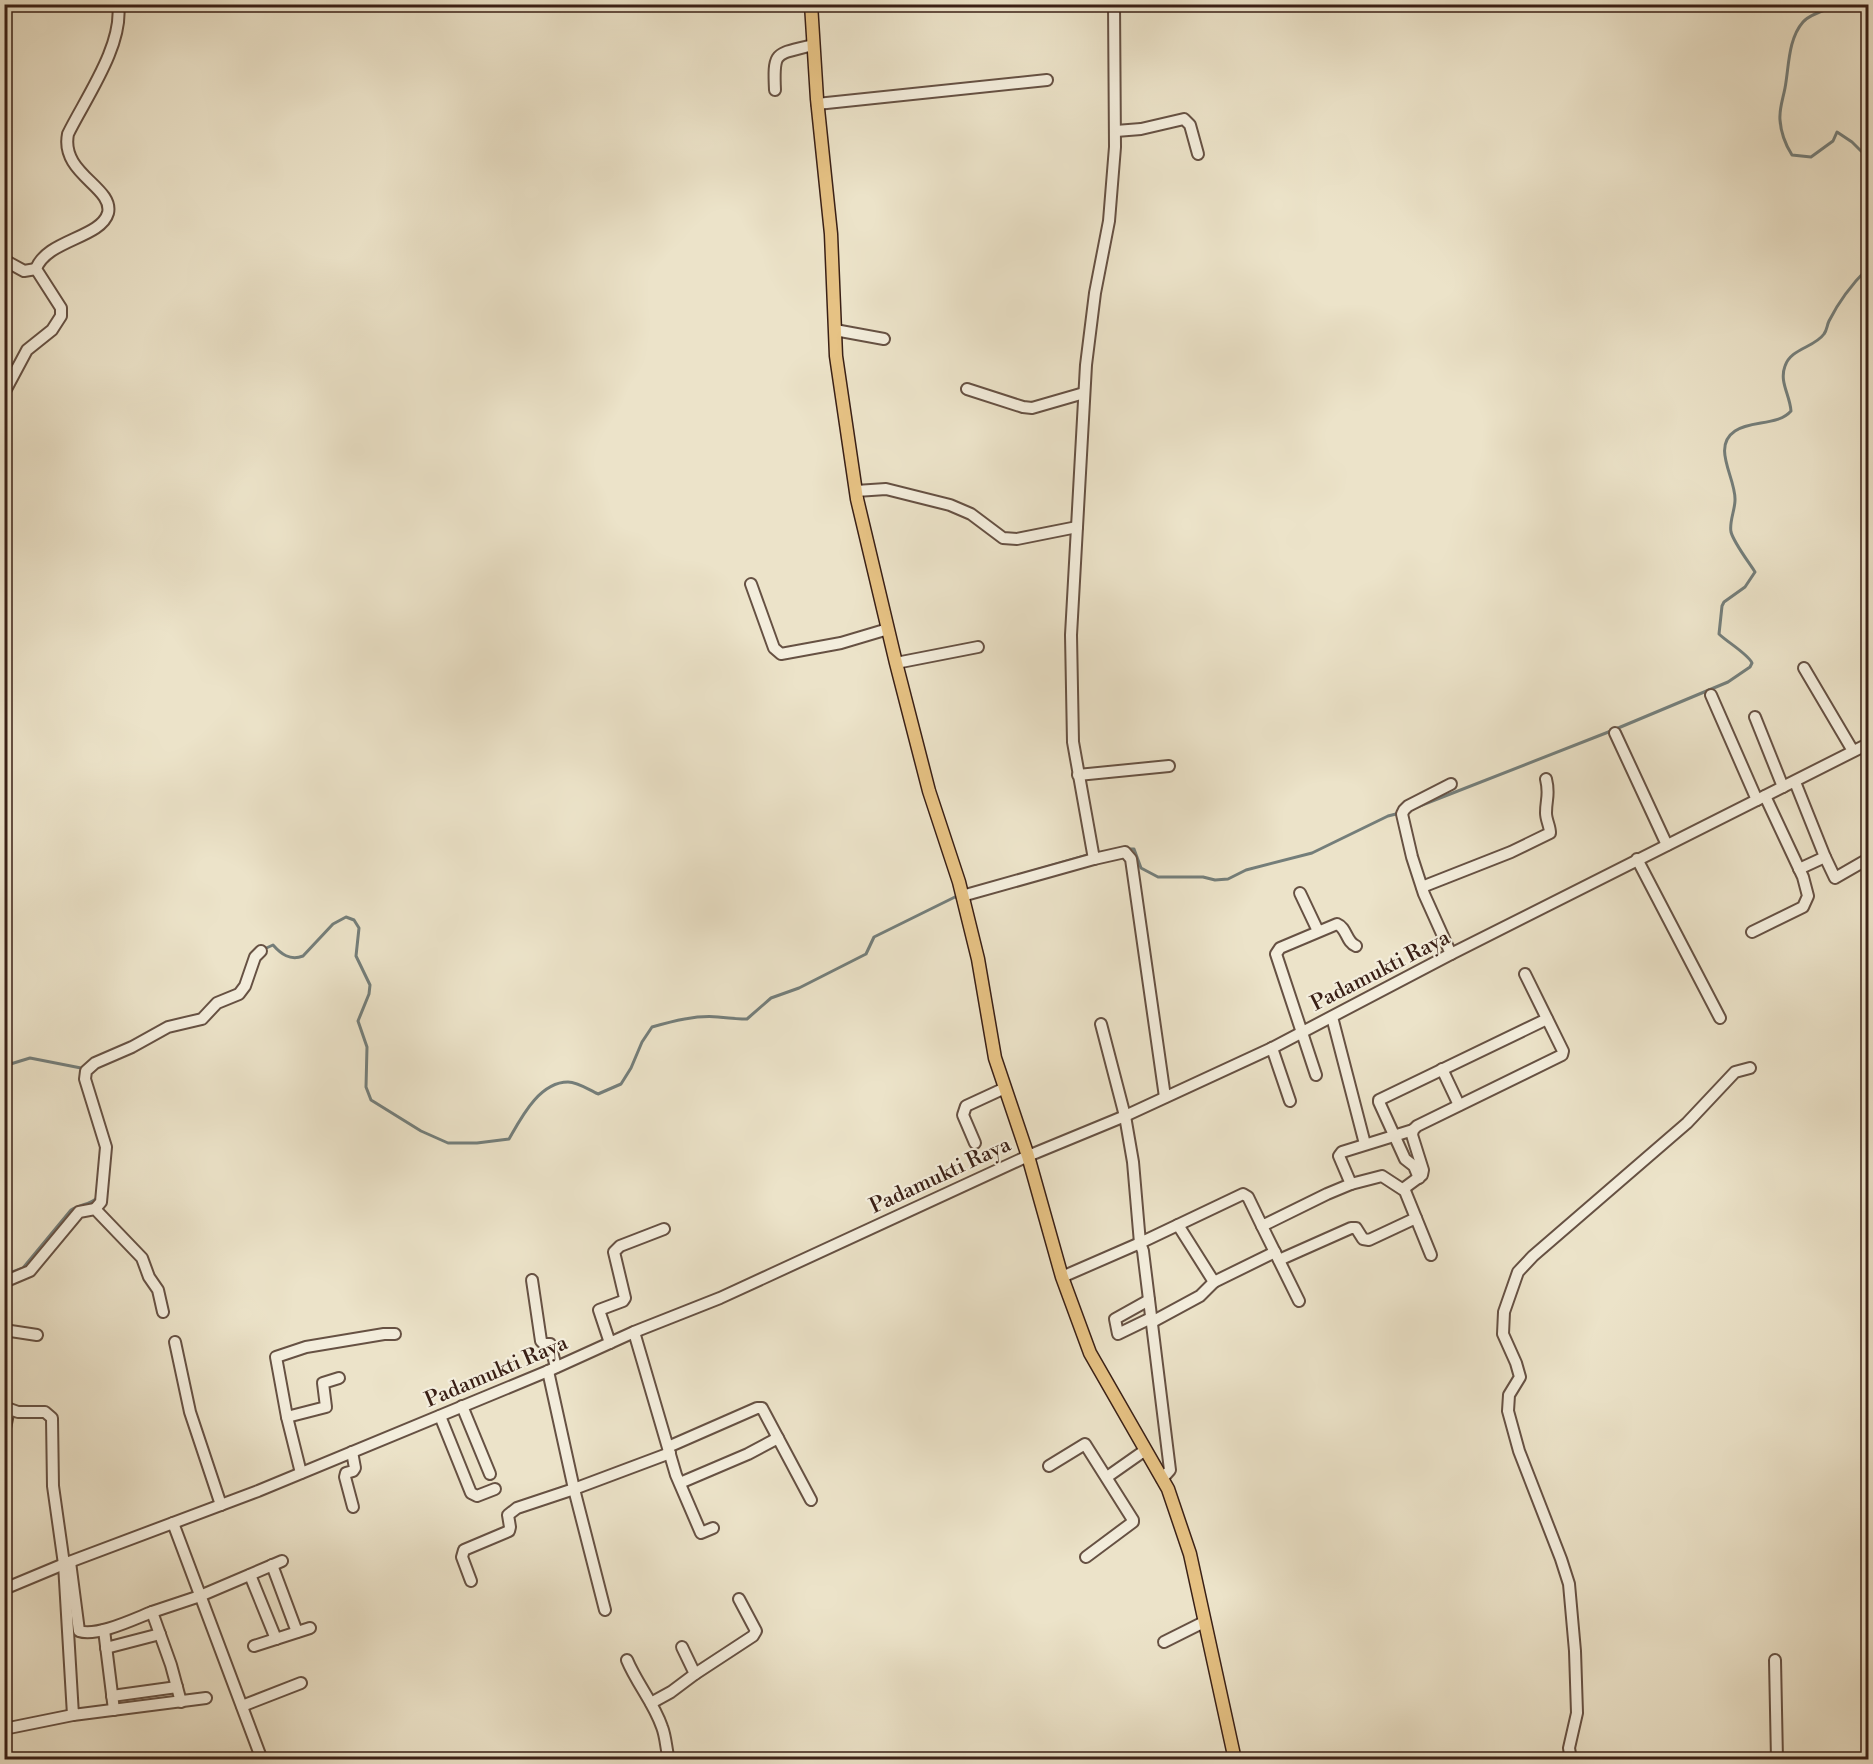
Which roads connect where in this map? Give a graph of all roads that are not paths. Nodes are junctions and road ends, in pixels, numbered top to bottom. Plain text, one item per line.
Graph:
1 (118, 4) edge
2 (811, 4) edge
3 (1114, 4) edge
4 (813, 45) junction
5 (1047, 80) dead end
6 (775, 90) dead end
7 (817, 104) junction
8 (1116, 131) junction
9 (1198, 153) dead end
10 (4, 260) edge
11 (36, 269) junction
12 (835, 330) junction
13 (884, 339) dead end
14 (967, 389) dead end
15 (4, 393) edge
16 (1084, 393) junction
17 (856, 491) junction
18 (1077, 527) junction
19 (751, 585) dead end
20 (888, 629) junction
21 (978, 647) dead end
22 (896, 663) junction
23 (1804, 668) dead end
24 (1712, 694) dead end
25 (1755, 717) dead end
26 (1615, 733) dead end
27 (1869, 744) edge
28 (1853, 751) junction
29 (1169, 766) dead end
30 (1077, 775) junction
31 (1546, 779) dead end
32 (1795, 782) junction
33 (1451, 784) dead end
34 (1783, 787) junction
35 (1761, 798) junction
36 (1667, 845) junction
37 (1825, 857) junction
38 (1094, 859) junction
39 (1869, 859) edge
40 (1637, 860) junction
41 (1799, 869) junction
42 (1422, 888) junction
43 (1300, 893) dead end
44 (962, 896) junction
45 (1318, 931) junction
46 (1752, 932) dead end
47 (1356, 946) dead end
48 (261, 951) dead end
49 (1451, 954) junction
50 (1525, 974) dead end
51 (1332, 1017) junction
52 (1720, 1017) dead end
53 (1547, 1019) junction
54 (1101, 1024) dead end
55 (1303, 1031) junction
56 (1272, 1048) junction
57 (1750, 1068) dead end
58 (1442, 1069) junction
59 (1316, 1075) dead end
60 (1005, 1088) junction
61 (1165, 1097) junction
62 (1290, 1101) dead end
63 (1460, 1105) junction
64 (1125, 1116) junction
65 (1413, 1130) junction
66 (1394, 1136) junction
67 (975, 1143) dead end
68 (1365, 1144) junction
69 (1028, 1156) junction
70 (1419, 1179) junction
71 (1351, 1184) junction
72 (1402, 1189) junction
73 (95, 1209) junction
74 (1416, 1218) junction
75 (1178, 1225) junction
76 (1262, 1226) junction
77 (664, 1229) dead end
78 (1140, 1243) junction
79 (1431, 1255) dead end
80 (1277, 1256) junction
81 (1062, 1277) junction
82 (532, 1280) dead end
83 (4, 1282) edge
84 (1214, 1282) junction
85 (1149, 1300) junction
86 (1299, 1301) dead end
87 (163, 1312) dead end
88 (1151, 1320) junction
89 (4, 1330) edge
90 (633, 1332) junction
91 (395, 1334) dead end
92 (37, 1335) dead end
93 (175, 1342) dead end
94 (610, 1343) junction
95 (552, 1369) junction
96 (339, 1378) dead end
97 (462, 1406) junction
98 (7, 1408) edge
99 (440, 1416) junction
100 (287, 1417) junction
101 (4, 1433) edge
102 (778, 1438) junction
103 (669, 1450) junction
104 (1144, 1451) junction
105 (352, 1452) junction
106 (1049, 1466) dead end
107 (301, 1473) junction
108 (490, 1474) dead end
109 (1107, 1477) junction
110 (1162, 1479) junction
111 (680, 1483) junction
112 (495, 1489) dead end
113 (574, 1489) junction
114 (811, 1500) dead end
115 (220, 1505) junction
116 (353, 1507) dead end
117 (173, 1523) junction
118 (713, 1528) dead end
119 (1086, 1557) dead end
120 (67, 1563) junction
121 (250, 1575) junction
122 (471, 1581) dead end
123 (4, 1589) edge
124 (200, 1596) junction
125 (739, 1599) dead end
126 (605, 1610) dead end
127 (152, 1612) junction
128 (1204, 1622) junction
129 (310, 1628) dead end
130 (104, 1630) junction
131 (297, 1632) junction
132 (160, 1634) junction
133 (276, 1639) junction
134 (1164, 1642) dead end
135 (254, 1646) dead end
136 (682, 1647) dead end
137 (106, 1648) junction
138 (627, 1660) dead end
139 (1775, 1660) dead end
140 (695, 1674) junction
141 (302, 1683) dead end
142 (177, 1687) junction
143 (112, 1696) junction
144 (206, 1698) dead end
145 (181, 1702) junction
146 (651, 1703) junction
147 (242, 1706) junction
148 (114, 1710) junction
149 (74, 1715) junction
150 (4, 1729) edge
151 (262, 1760) edge
152 (669, 1760) edge
153 (1235, 1760) edge
154 (1571, 1760) edge
155 (1777, 1760) edge

1 - 11 street
2 - 4 main road
3 - 8 street
4 - 6 street
4 - 7 main road
5 - 7 street
7 - 12 main road
8 - 9 street
8 - 16 street
10 - 11 street
11 - 15 street
12 - 13 street
12 - 17 main road
14 - 16 street
16 - 18 street
17 - 18 street
17 - 20 main road
18 - 30 street
19 - 20 street
20 - 22 main road
21 - 22 street
22 - 44 main road
23 - 28 street
24 - 35 street
25 - 34 street
26 - 36 street
27 - 28 street, Padamukti Raya
28 - 32 street, Padamukti Raya
29 - 30 street
30 - 38 street
31 - 42 street
32 - 34 street, Padamukti Raya
32 - 37 street
33 - 42 street
34 - 35 street, Padamukti Raya
35 - 36 street, Padamukti Raya
35 - 41 street
36 - 40 street, Padamukti Raya
37 - 39 street
37 - 41 street
38 - 44 street
38 - 61 street
40 - 49 street, Padamukti Raya
40 - 52 street
41 - 46 street
42 - 49 street
43 - 45 street
44 - 60 main road
45 - 47 street
45 - 55 street
48 - 73 street
49 - 51 street, Padamukti Raya
50 - 53 street
51 - 55 street, Padamukti Raya
51 - 68 street
53 - 58 street
53 - 63 street
54 - 64 street
55 - 56 street, Padamukti Raya
55 - 59 street
56 - 61 street, Padamukti Raya
56 - 62 street
57 - 154 street
58 - 63 street
58 - 66 street
60 - 67 street
60 - 69 main road
61 - 64 street, Padamukti Raya
63 - 65 street
64 - 69 street, Padamukti Raya
64 - 78 street
65 - 66 street
65 - 70 street
66 - 68 street
66 - 70 street
68 - 71 street
69 - 81 main road
69 - 90 street, Padamukti Raya
70 - 72 street
71 - 72 street
71 - 76 street
72 - 74 street
73 - 83 street
73 - 87 street
74 - 79 street
74 - 80 street
75 - 76 street
75 - 78 street
75 - 84 street
76 - 80 street
77 - 94 street
78 - 81 street
78 - 85 street
80 - 84 street
80 - 86 street
81 - 104 main road
82 - 95 street
84 - 88 street
85 - 88 street
85 - 88 street
88 - 110 street
89 - 92 street
90 - 94 street, Padamukti Raya
90 - 103 street
91 - 100 street
93 - 115 street
94 - 95 street, Padamukti Raya
95 - 97 street, Padamukti Raya
95 - 113 street
96 - 100 street
97 - 99 street, Padamukti Raya
97 - 108 street
98 - 101 street
98 - 120 street
99 - 105 street, Padamukti Raya
99 - 112 street
100 - 107 street
102 - 103 street
102 - 111 street
102 - 114 street
103 - 111 street
103 - 113 street
104 - 109 street
104 - 110 main road
105 - 107 street, Padamukti Raya
105 - 116 street
106 - 109 street
107 - 115 street, Padamukti Raya
109 - 119 street
110 - 128 main road
111 - 118 street
113 - 122 street
113 - 126 street
115 - 117 street, Padamukti Raya
117 - 120 street, Padamukti Raya
117 - 124 street
120 - 123 street, Padamukti Raya
120 - 130 street
120 - 149 street
121 - 124 street
121 - 131 street
121 - 133 street
124 - 127 street
124 - 147 street
125 - 140 street
127 - 130 street
127 - 132 street
128 - 134 street
128 - 153 main road
129 - 131 street
130 - 137 street
131 - 133 street
132 - 137 street
132 - 142 street
133 - 135 street
136 - 140 street
137 - 143 street
138 - 146 street
139 - 155 street
140 - 146 street
141 - 147 street
142 - 143 street
142 - 145 street
143 - 148 street
144 - 145 street
145 - 148 street
146 - 152 street
147 - 151 street
148 - 149 street
149 - 150 street

